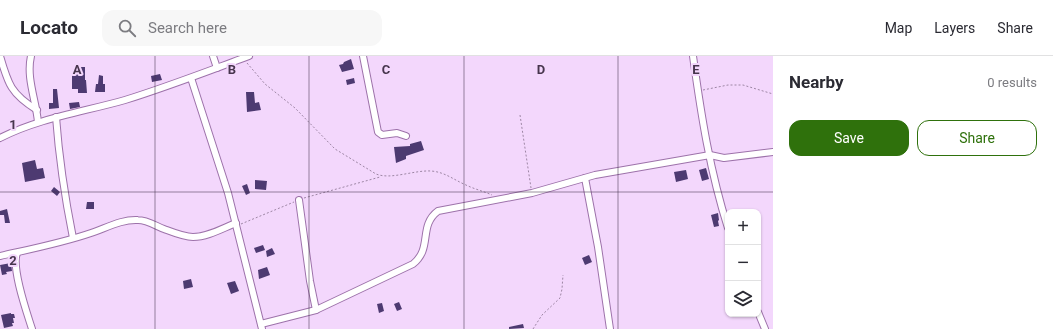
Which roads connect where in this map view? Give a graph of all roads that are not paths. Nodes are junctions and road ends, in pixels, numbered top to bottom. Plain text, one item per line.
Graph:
1 (0, 56) edge
2 (31, 56) edge
3 (213, 56) edge
4 (363, 56) edge
5 (693, 56) edge
6 (246, 57) edge
7 (217, 68) junction
8 (192, 78) junction
9 (37, 110) junction
10 (56, 117) junction
11 (38, 122) junction
12 (406, 136) dead end
13 (0, 138) edge
14 (773, 152) edge
15 (710, 155) junction
16 (585, 178) junction
17 (299, 200) road end
18 (725, 216) edge
19 (237, 224) junction
20 (73, 238) junction
21 (17, 253) junction
22 (0, 256) edge
23 (316, 310) junction
24 (760, 317) edge
25 (262, 327) edge
26 (32, 329) edge
27 (610, 329) edge
28 (765, 329) edge

1 - 9 street
2 - 9 street
3 - 7 street
4 - 12 street
5 - 15 street
6 - 7 street
7 - 8 street
8 - 10 street
8 - 19 street
9 - 11 street
10 - 11 street
10 - 20 street
11 - 13 street
14 - 15 street
15 - 16 street
15 - 18 street
16 - 23 street
16 - 27 street
17 - 23 street
19 - 20 street
19 - 25 street
20 - 21 street
21 - 22 street
21 - 26 street
23 - 25 street
24 - 28 street

